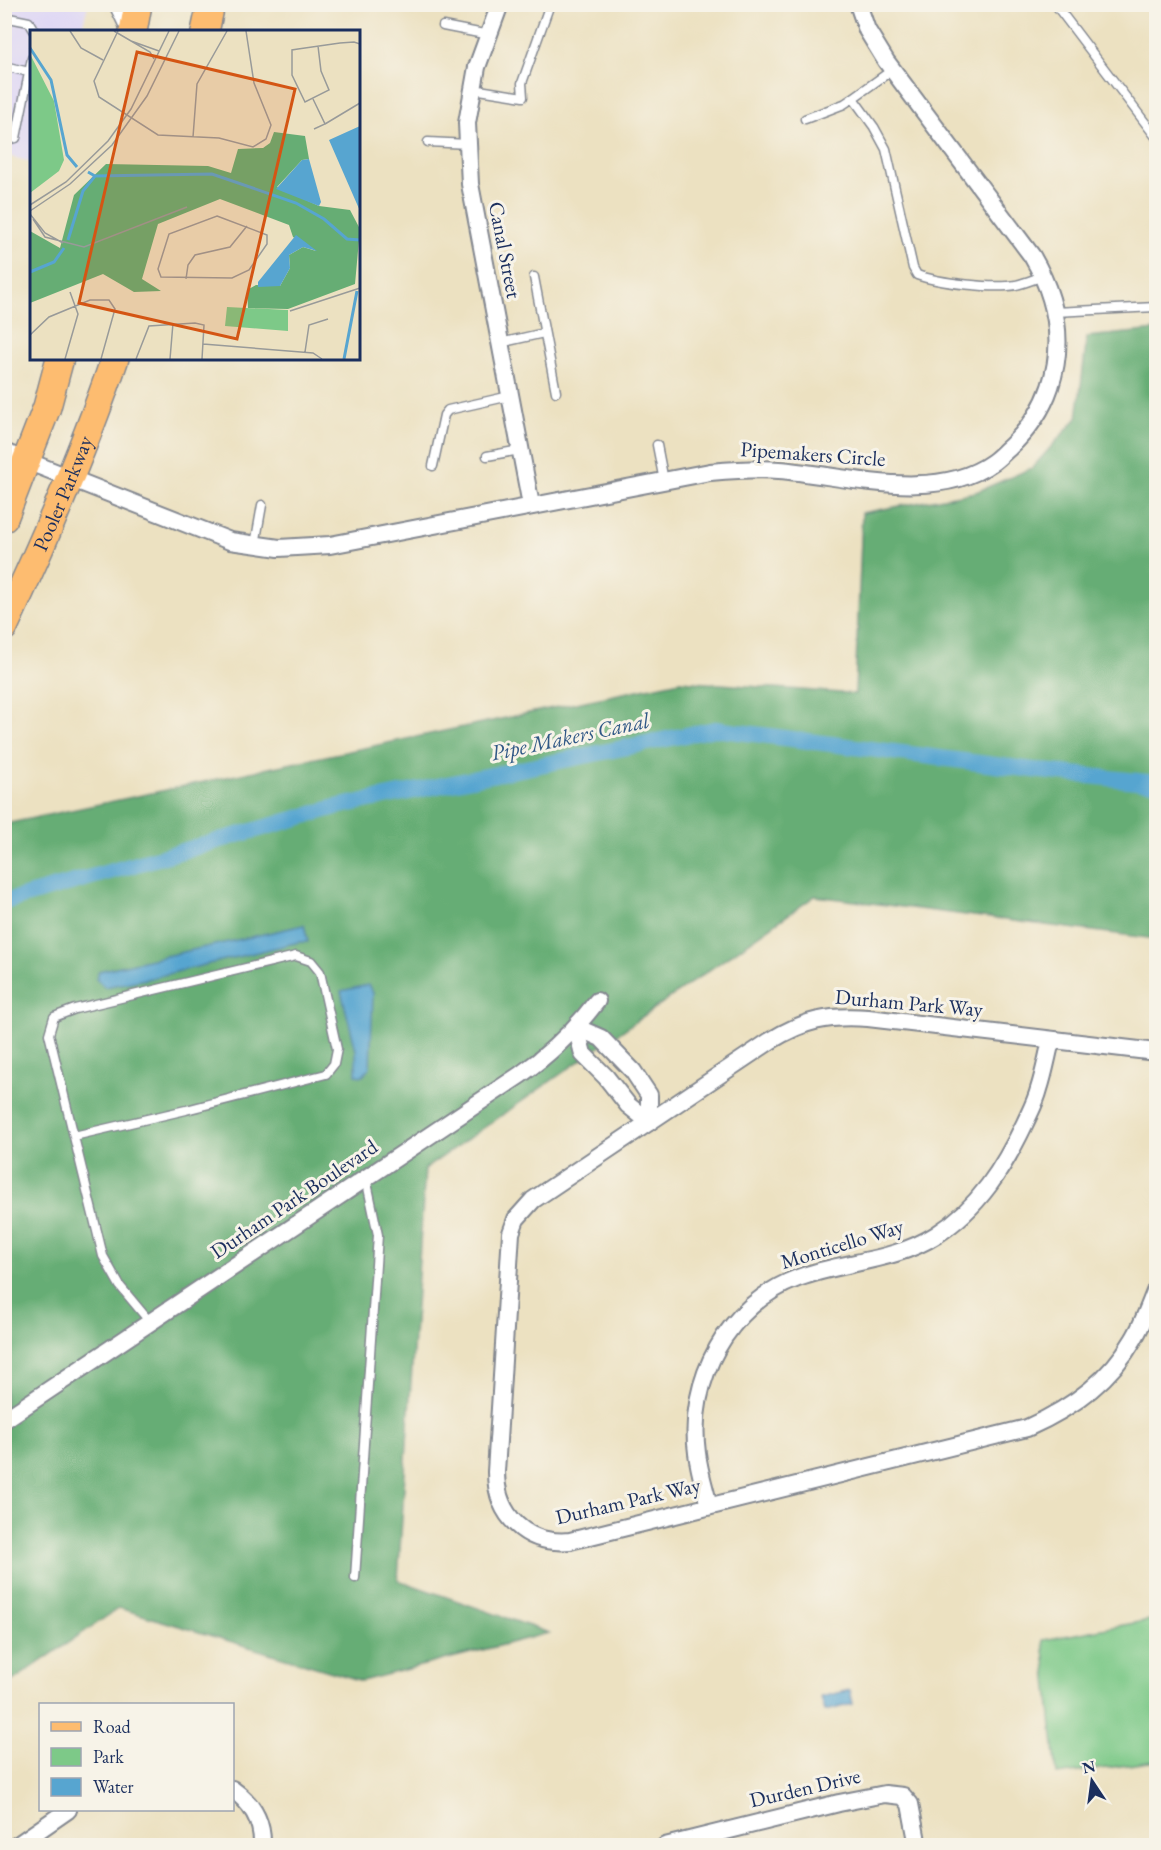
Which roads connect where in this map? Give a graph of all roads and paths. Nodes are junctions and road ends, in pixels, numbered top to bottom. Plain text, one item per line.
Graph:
1 (120, 4) edge
2 (138, 4) edge
3 (195, 4) edge
4 (211, 4) edge
5 (500, 4) edge
6 (550, 4) edge
7 (858, 4) edge
8 (1055, 4) edge
9 (4, 17) edge
10 (443, 26) dead end
11 (34, 30) edge
12 (133, 30) edge
13 (133, 30) edge
14 (192, 30) edge
15 (205, 30) edge
16 (489, 35) junction
17 (4, 66) edge
18 (30, 67) edge
19 (891, 70) junction
20 (29, 72) junction
21 (473, 89) junction
22 (853, 98) junction
23 (805, 119) dead end
24 (1156, 136) edge
25 (6, 141) edge
26 (429, 142) dead end
27 (468, 144) junction
28 (1044, 276) junction
29 (534, 277) dead end
30 (1156, 307) edge
31 (1054, 312) junction
32 (544, 333) junction
33 (500, 343) junction
34 (59, 360) edge
35 (114, 360) edge
36 (556, 392) dead end
37 (510, 396) junction
38 (657, 445) dead end
39 (520, 450) junction
40 (487, 456) dead end
41 (15, 457) edge
42 (433, 466) dead end
43 (69, 478) junction
44 (664, 481) junction
45 (262, 505) dead end
46 (531, 505) junction
47 (4, 518) edge
48 (255, 545) junction
49 (4, 627) edge
50 (597, 1001) dead end
51 (576, 1027) junction
52 (1051, 1041) junction
53 (1156, 1052) edge
54 (619, 1056) junction
55 (601, 1072) junction
56 (650, 1122) junction
57 (74, 1136) junction
58 (366, 1178) junction
59 (1156, 1289) edge
60 (150, 1322) junction
61 (4, 1420) edge
62 (709, 1506) junction
63 (355, 1578) dead end
64 (234, 1791) edge
65 (65, 1811) edge
66 (689, 1843) edge
67 (16, 1845) edge
68 (262, 1845) edge
69 (665, 1845) edge
70 (918, 1845) edge

1 - 12 street
2 - 13 main road
3 - 14 main road
4 - 15 main road
5 - 16 street, Canal Street
6 - 21 lane
7 - 19 street, Pipemakers Circle
8 - 24 lane
9 - 11 lane
10 - 16 lane
16 - 21 street, Canal Street
17 - 20 lane
18 - 20 lane
19 - 22 lane
19 - 28 street, Pipemakers Circle
20 - 25 lane
21 - 27 street, Canal Street
22 - 23 lane
22 - 28 lane
26 - 27 lane
27 - 33 street, Canal Street
28 - 31 street, Pipemakers Circle
29 - 32 lane
30 - 31 lane
31 - 44 street, Pipemakers Circle
32 - 33 lane
32 - 36 lane
33 - 37 street, Canal Street
34 - 41 main road
35 - 43 main road, Pooler Parkway
37 - 39 street, Canal Street
37 - 42 lane
38 - 44 lane
39 - 40 lane
39 - 46 street, Canal Street
41 - 43 street, Pipemakers Circle
41 - 47 main road
43 - 48 street, Pipemakers Circle
43 - 49 main road, Pooler Parkway
44 - 46 street, Pipemakers Circle
45 - 48 lane
46 - 48 street, Pipemakers Circle
50 - 51 street, Durham Park Boulevard
51 - 54 street
51 - 55 street
51 - 58 street, Durham Park Boulevard
52 - 53 street, Durham Park Way
52 - 56 street, Durham Park Way
52 - 62 street, Monticello Way
54 - 55 street
54 - 56 street
55 - 56 street
56 - 62 street, Durham Park Way
57 - 57 lane
57 - 60 lane
58 - 60 street, Durham Park Boulevard
58 - 63 lane
59 - 62 street, Durham Park Way
60 - 61 street, Durham Park Boulevard
64 - 68 street
65 - 67 street
66 - 69 street, Durden Drive
66 - 70 street, Durden Drive

